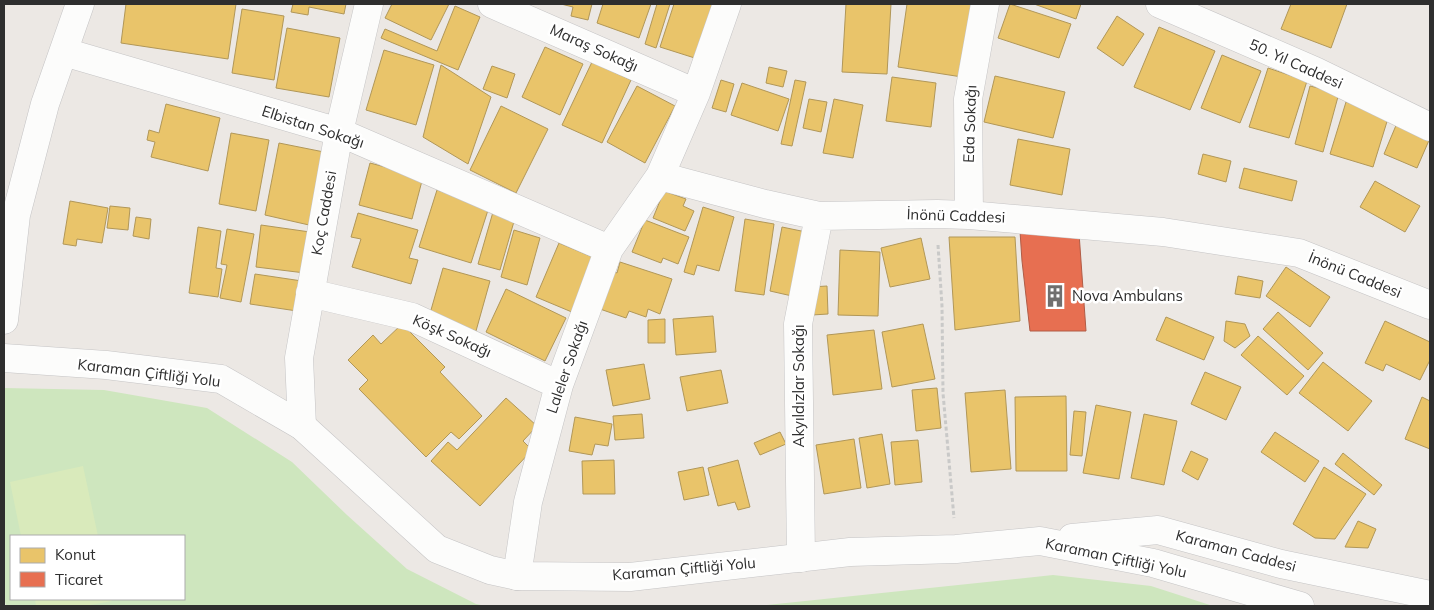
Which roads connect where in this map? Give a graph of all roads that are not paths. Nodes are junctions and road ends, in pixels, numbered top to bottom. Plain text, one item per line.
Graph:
1 (80, 4) edge
2 (370, 4) edge
3 (492, 4) edge
4 (727, 4) edge
5 (985, 4) edge
6 (1160, 4) edge
7 (64, 52) junction
8 (696, 93) junction
9 (1430, 127) edge
10 (339, 132) junction
11 (660, 176) junction
12 (969, 215) junction
13 (819, 216) junction
14 (609, 249) junction
15 (310, 293) junction
16 (1430, 305) edge
17 (4, 320) edge
18 (4, 358) edge
19 (559, 385) junction
20 (302, 426) junction
21 (1040, 541) junction
22 (801, 558) junction
23 (517, 576) junction
24 (1430, 595) edge
25 (1300, 606) edge

1 - 7 street
2 - 10 street, Koç Caddesi
3 - 8 street, Maraş Sokağı
4 - 8 street
5 - 12 street, Eda Sokağı
6 - 9 street, 50. Yıl Caddesi
7 - 10 street, Elbistan Sokağı
7 - 17 street
8 - 11 street
10 - 14 street, Elbistan Sokağı
10 - 15 street, Koç Caddesi
11 - 13 street, İnönü Caddesi
11 - 14 street, Laleler Sokağı
12 - 13 street, İnönü Caddesi
12 - 16 street, İnönü Caddesi
13 - 22 street, Akyıldızlar Sokağı
14 - 19 street, Laleler Sokağı
15 - 19 street, Köşk Sokağı
15 - 20 street, Koç Caddesi
18 - 20 street, Karaman Çiftliği Yolu
19 - 23 street, Laleler Sokağı
20 - 23 street, Karaman Çiftliği Yolu
21 - 22 street, Karaman Çiftliği Yolu
21 - 24 street, Karaman Caddesi
21 - 25 street, Karaman Çiftliği Yolu
22 - 23 street, Karaman Çiftliği Yolu

